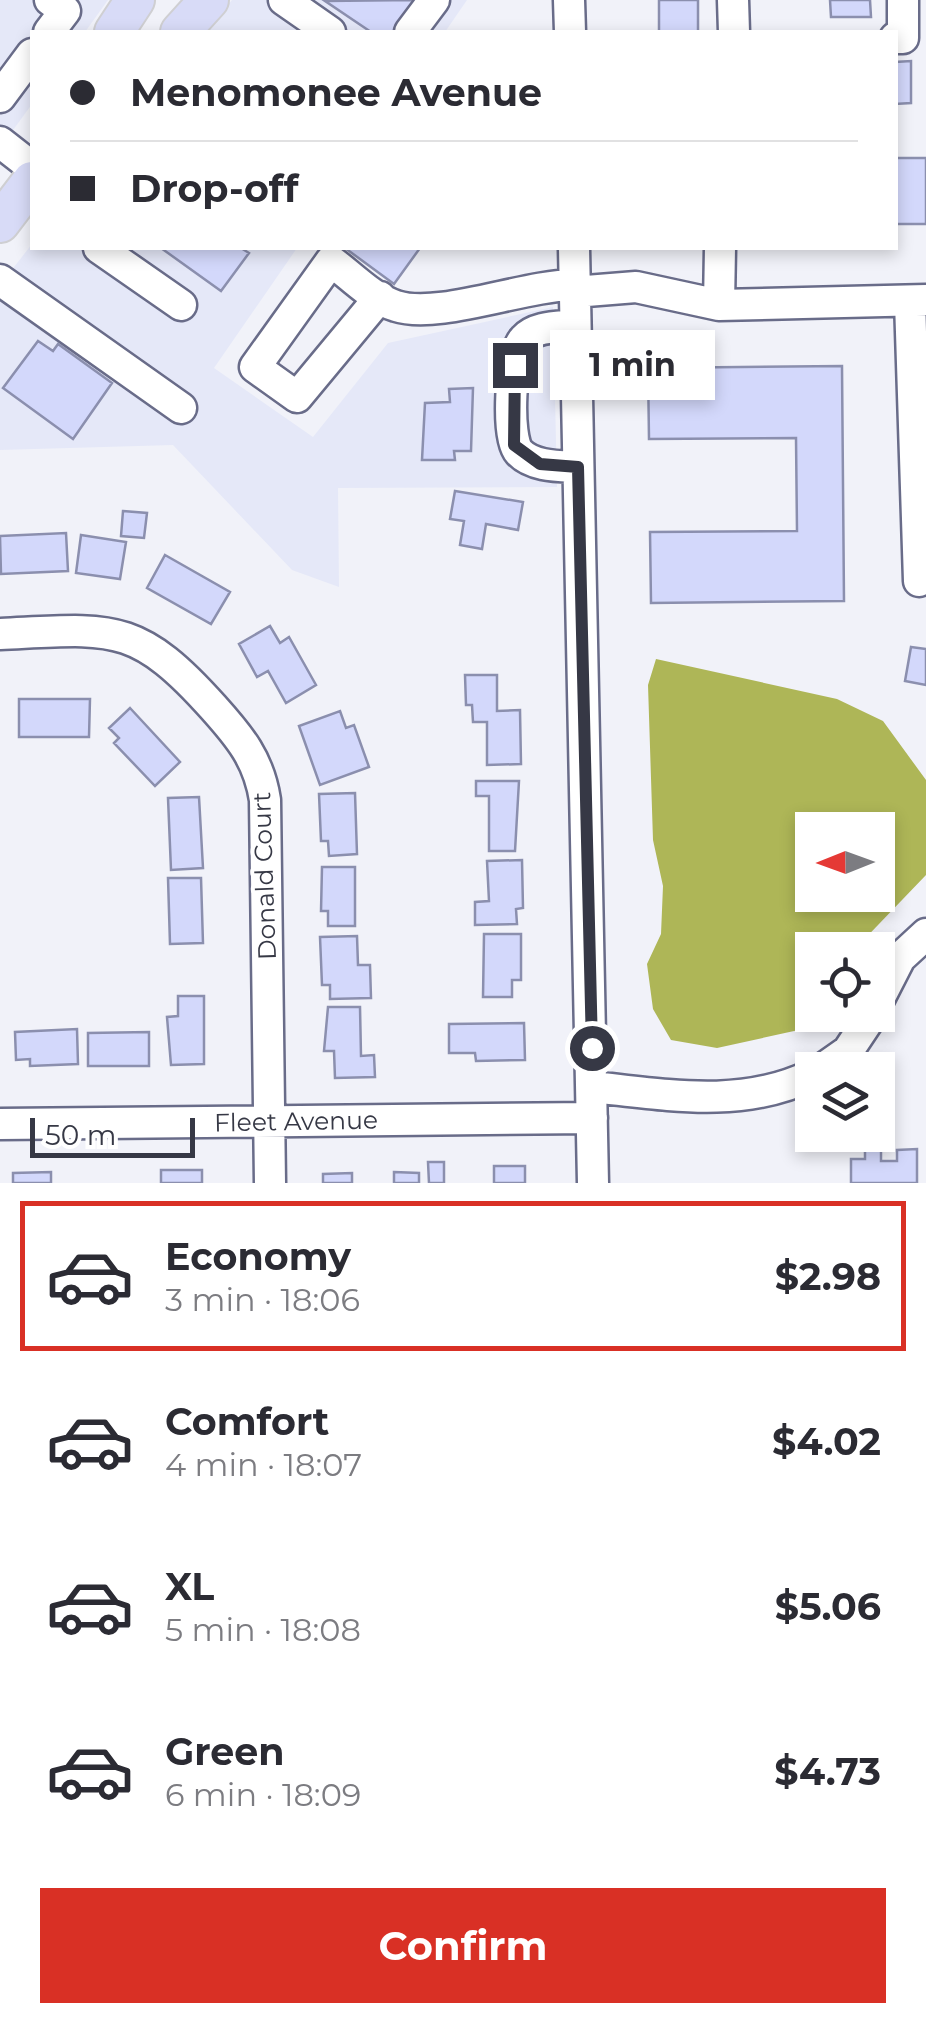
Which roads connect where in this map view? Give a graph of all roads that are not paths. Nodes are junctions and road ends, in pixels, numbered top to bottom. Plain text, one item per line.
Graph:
1 (135, 0) edge
2 (208, 0) edge
3 (434, 0) edge
4 (570, 0) edge
5 (734, 0) edge
6 (902, 0) edge
7 (286, 1) edge
8 (115, 30) edge
9 (182, 30) edge
10 (327, 30) edge
11 (412, 30) edge
12 (570, 30) edge
13 (734, 30) edge
14 (898, 38) edge
15 (30, 57) edge
16 (0, 98) edge
17 (0, 142) edge
18 (24, 193) edge
19 (101, 250) edge
20 (574, 250) edge
21 (720, 250) edge
22 (0, 280) edge
23 (574, 288) junction
24 (380, 297) dead end
25 (918, 301) edge
26 (181, 304) dead end
27 (719, 305) junction
28 (575, 324) junction
29 (181, 408) dead end
30 (578, 467) junction
31 (919, 581) dead end
32 (0, 634) edge
33 (926, 934) edge
34 (895, 968) edge
35 (795, 1081) edge
36 (593, 1087) junction
37 (592, 1118) junction
38 (270, 1122) junction
39 (0, 1124) edge
40 (270, 1183) edge
41 (593, 1183) edge

1 - 8 main road
2 - 9 main road
3 - 11 street
4 - 12 street
5 - 13 street
6 - 14 street
7 - 10 street
15 - 16 street
17 - 18 street
19 - 26 street
20 - 23 street
21 - 27 street
22 - 29 street
23 - 24 street
23 - 27 street
23 - 28 street
25 - 27 street
25 - 31 street
28 - 30 street
28 - 30 street
30 - 36 street
32 - 38 street, Donald Court
33 - 34 street
35 - 36 street
36 - 37 street
37 - 38 street, Fleet Avenue
37 - 41 street
38 - 39 street, Fleet Avenue
38 - 40 street, Donald Court

